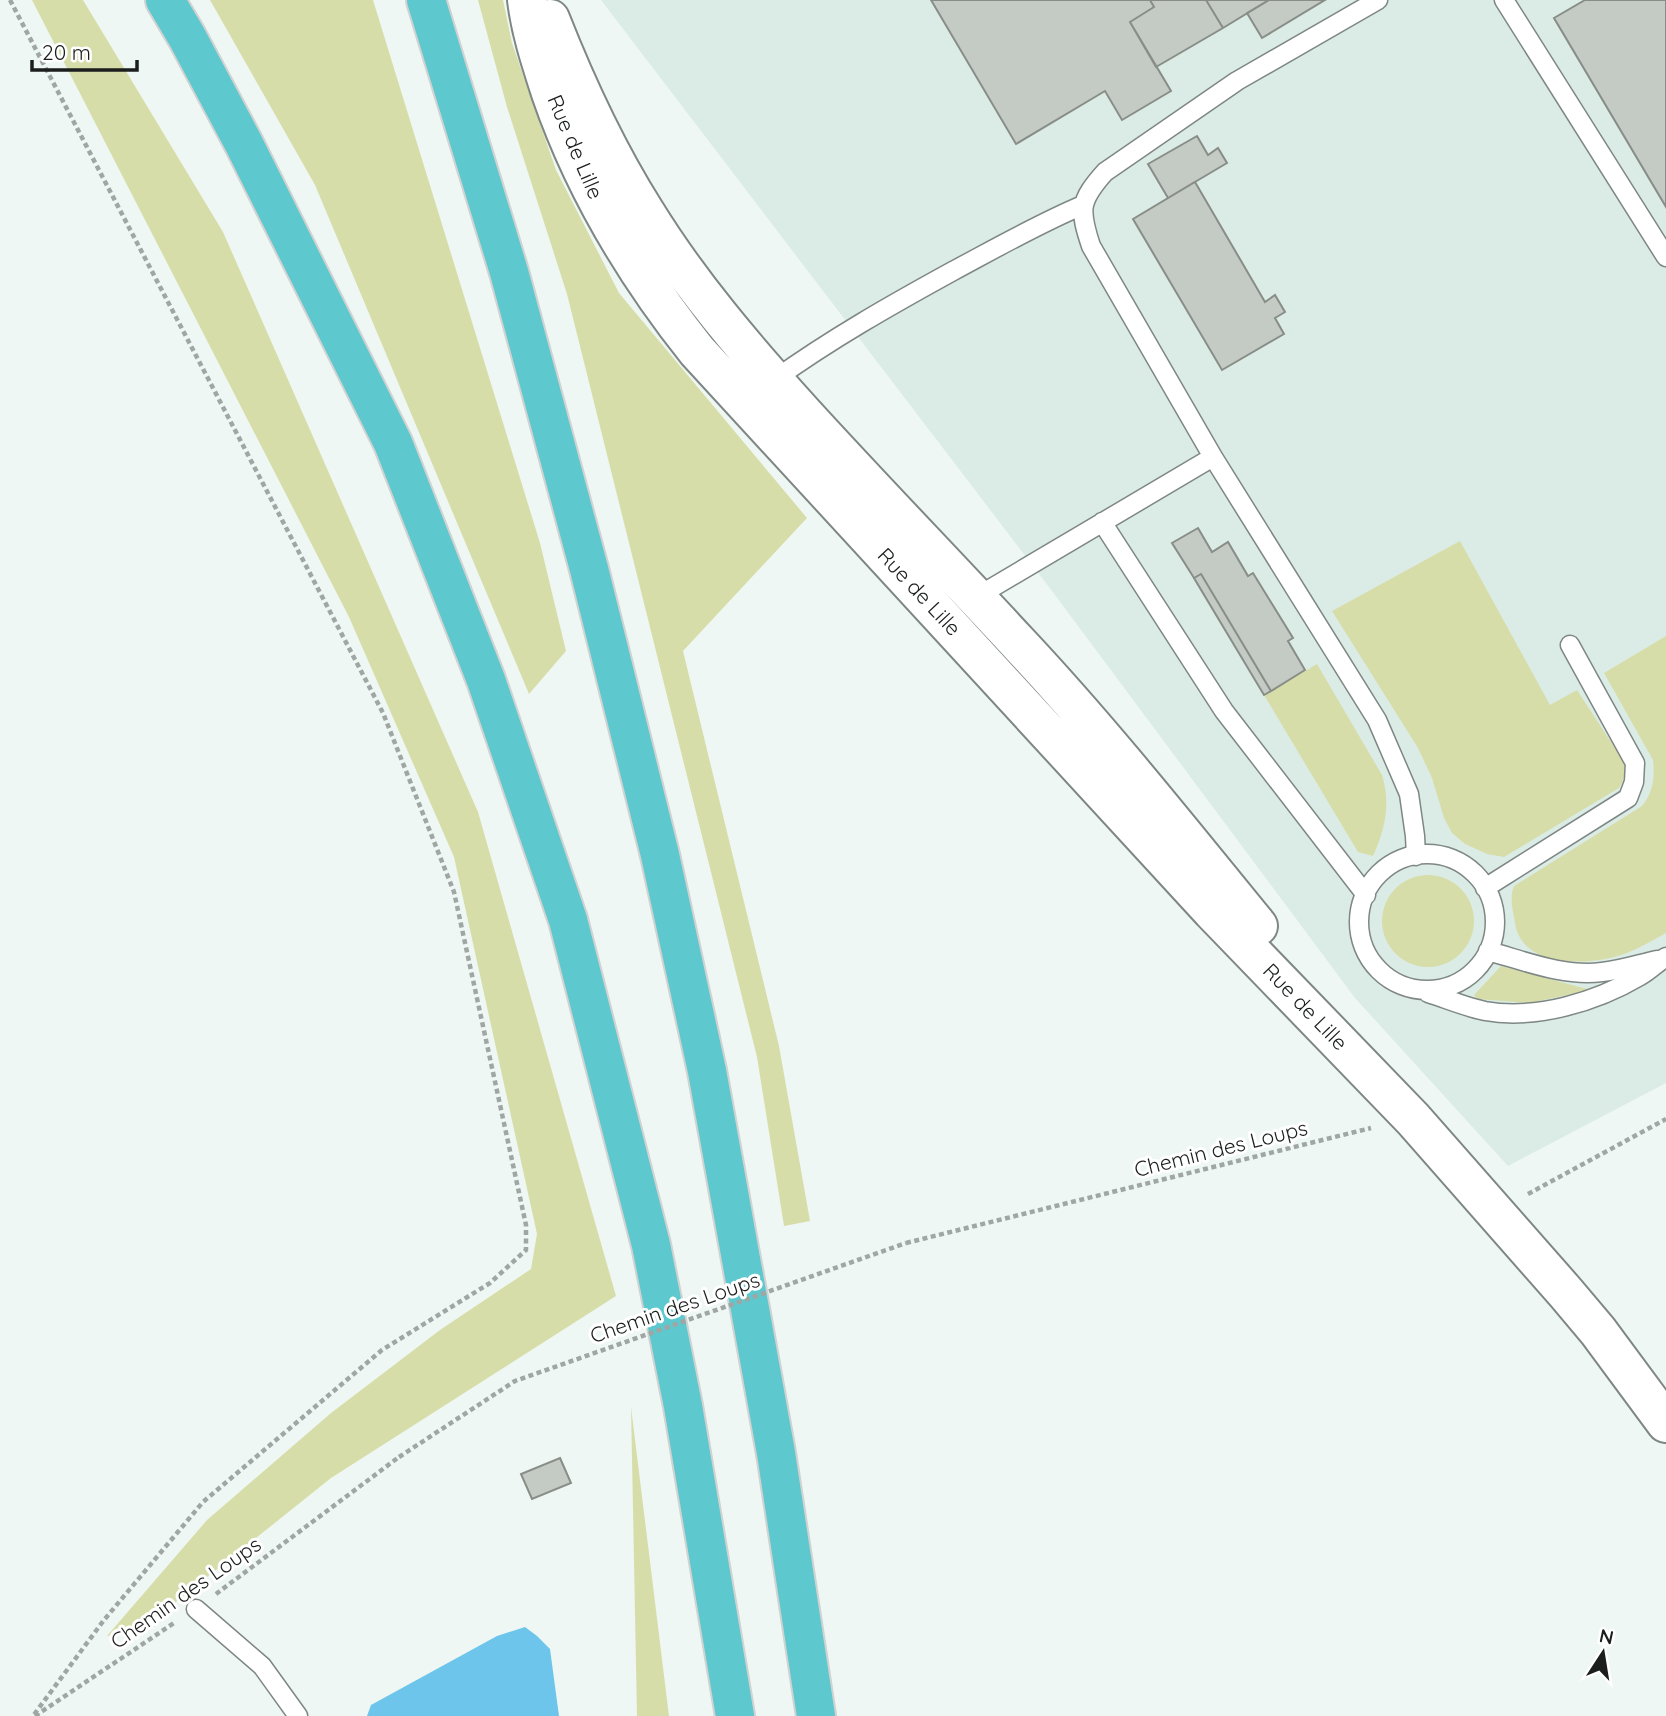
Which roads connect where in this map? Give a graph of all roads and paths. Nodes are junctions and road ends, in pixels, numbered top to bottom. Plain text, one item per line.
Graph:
1 (10, 0) edge
2 (164, 0) edge
3 (426, 0) edge
4 (527, 0) edge
5 (542, 0) edge
6 (1378, 0) edge
7 (1504, 0) edge
8 (1083, 205) junction
9 (1666, 257) edge
10 (774, 380) junction
11 (1213, 457) junction
12 (1101, 522) junction
13 (976, 598) junction
14 (943, 618) junction
15 (1570, 645) dead end
16 (1416, 856) junction
17 (1485, 888) junction
18 (1366, 895) junction
19 (1488, 951) junction
20 (1665, 958) edge
21 (1422, 990) junction
22 (1413, 1119) junction
23 (1666, 1119) edge
24 (1499, 1215) junction
25 (1666, 1423) edge
26 (195, 1609) junction
27 (34, 1716) edge
28 (299, 1716) edge
29 (735, 1716) edge
30 (816, 1716) edge

1 - 27 path
2 - 29 highway
3 - 30 highway
4 - 14 main road, Rue de Lille
5 - 10 main road, Rue de Lille
6 - 8 lane
7 - 9 lane
8 - 10 lane
8 - 11 lane
10 - 13 main road, Rue de Lille
11 - 12 lane
11 - 16 lane
12 - 13 lane
12 - 18 lane
13 - 14 lane
13 - 22 main road, Rue de Lille
14 - 22 main road, Rue de Lille
15 - 17 lane
16 - 17 lane
16 - 18 lane
17 - 19 lane
18 - 21 lane
19 - 20 lane
19 - 21 lane
20 - 21 lane
22 - 24 main road, Rue de Lille
22 - 26 path, Chemin des Loups, bridge
23 - 24 path
24 - 25 main road, Rue de Lille
26 - 27 path, Chemin des Loups
26 - 28 lane

